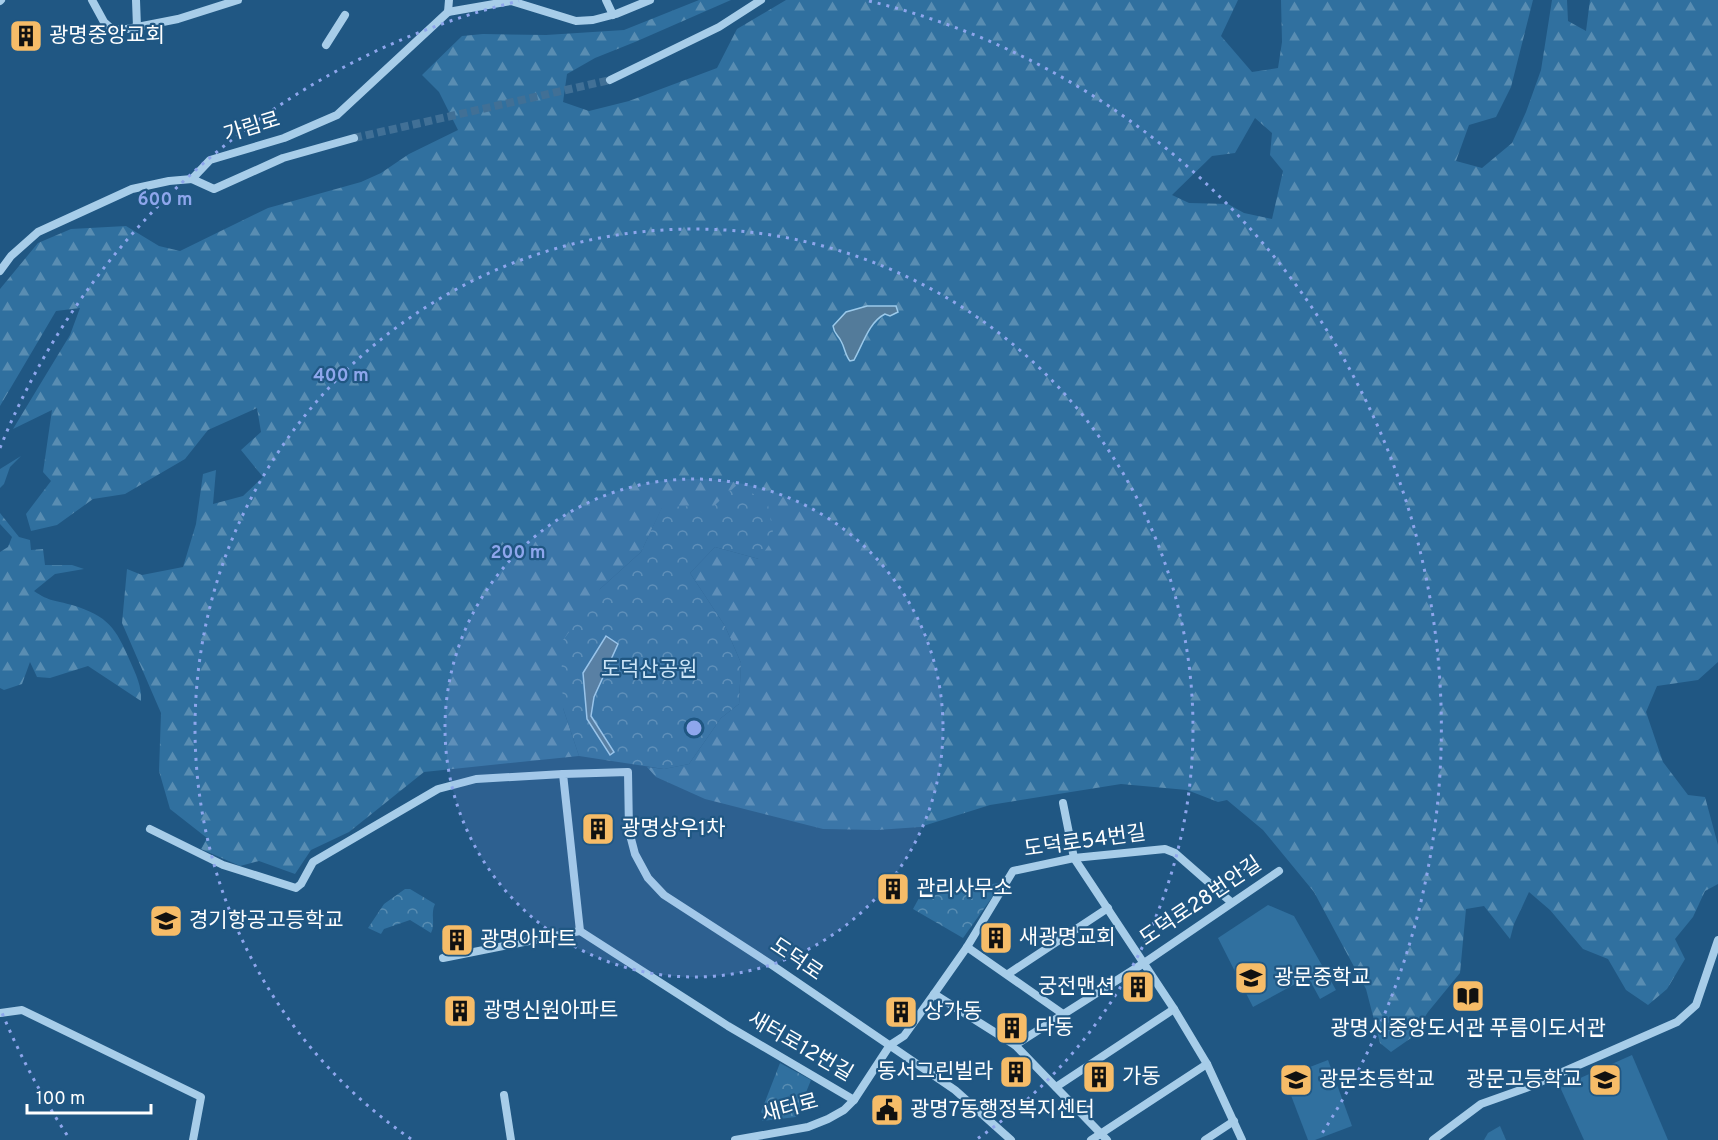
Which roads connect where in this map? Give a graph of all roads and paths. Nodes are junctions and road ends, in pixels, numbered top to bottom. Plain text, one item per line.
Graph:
1 (92, 0) edge
2 (136, 0) edge
3 (238, 0) edge
4 (449, 0) edge
5 (606, 0) edge
6 (650, 0) edge
7 (761, 0) edge
8 (448, 12) junction
9 (345, 15) dead end
10 (614, 15) junction
11 (137, 27) junction
12 (326, 45) dead end
13 (610, 80) tunnel mouth
14 (354, 138) tunnel mouth
15 (192, 179) junction
16 (0, 271) edge
17 (562, 774) junction
18 (1063, 803) dead end
19 (150, 830) dead end
20 (1074, 858) junction
21 (1279, 871) dead end
22 (1231, 902) junction
23 (1108, 908) junction
24 (580, 931) junction
25 (1718, 940) edge
26 (966, 947) junction
27 (443, 958) dead end
28 (1144, 963) junction
29 (1008, 974) junction
30 (934, 994) junction
31 (1174, 1009) junction
32 (0, 1013) edge
33 (1063, 1014) junction
34 (890, 1045) junction
35 (1016, 1045) junction
36 (1207, 1064) junction
37 (1056, 1087) junction
38 (504, 1095) dead end
39 (854, 1100) junction
40 (1234, 1121) junction
41 (1103, 1137) edge
42 (193, 1140) edge
43 (512, 1140) edge
44 (735, 1140) edge
45 (1011, 1140) edge
46 (1091, 1140) edge
47 (1205, 1140) edge
48 (1242, 1140) edge
49 (1433, 1140) edge

1 - 11 street
2 - 11 street
3 - 11 street
4 - 8 street
5 - 10 street
6 - 10 street
7 - 13 street
8 - 10 street
8 - 15 street, 가림로
9 - 12 street
14 - 15 street, 가림로
15 - 16 street
17 - 19 street
17 - 24 street
17 - 34 street, 도덕로
18 - 20 street, 도덕로28번안길
20 - 22 street, 도덕로54번길
20 - 23 street, 도덕로28번안길
20 - 26 street, 도덕로54번길
21 - 22 street, 도덕로28번안길
22 - 28 street, 도덕로28번안길
23 - 28 street, 도덕로28번안길
23 - 29 street
24 - 27 street
24 - 39 street, 새터로12번길
25 - 49 street
26 - 29 street
26 - 30 street, 도덕로54번길
28 - 31 street, 도덕로28번안길
28 - 33 street, 도덕로28번안길
29 - 33 street
30 - 34 street, 도덕로54번길
30 - 35 street
31 - 36 street, 도덕로28번안길
31 - 37 street
32 - 42 street
33 - 35 street, 도덕로28번안길
34 - 39 street, 새터로
34 - 45 street, 도덕로
35 - 37 street
36 - 40 street, 도덕로28번안길
36 - 41 street
37 - 41 street
38 - 43 street
39 - 44 street, 새터로
40 - 47 street
40 - 48 street, 도덕로28번안길
41 - 46 street

